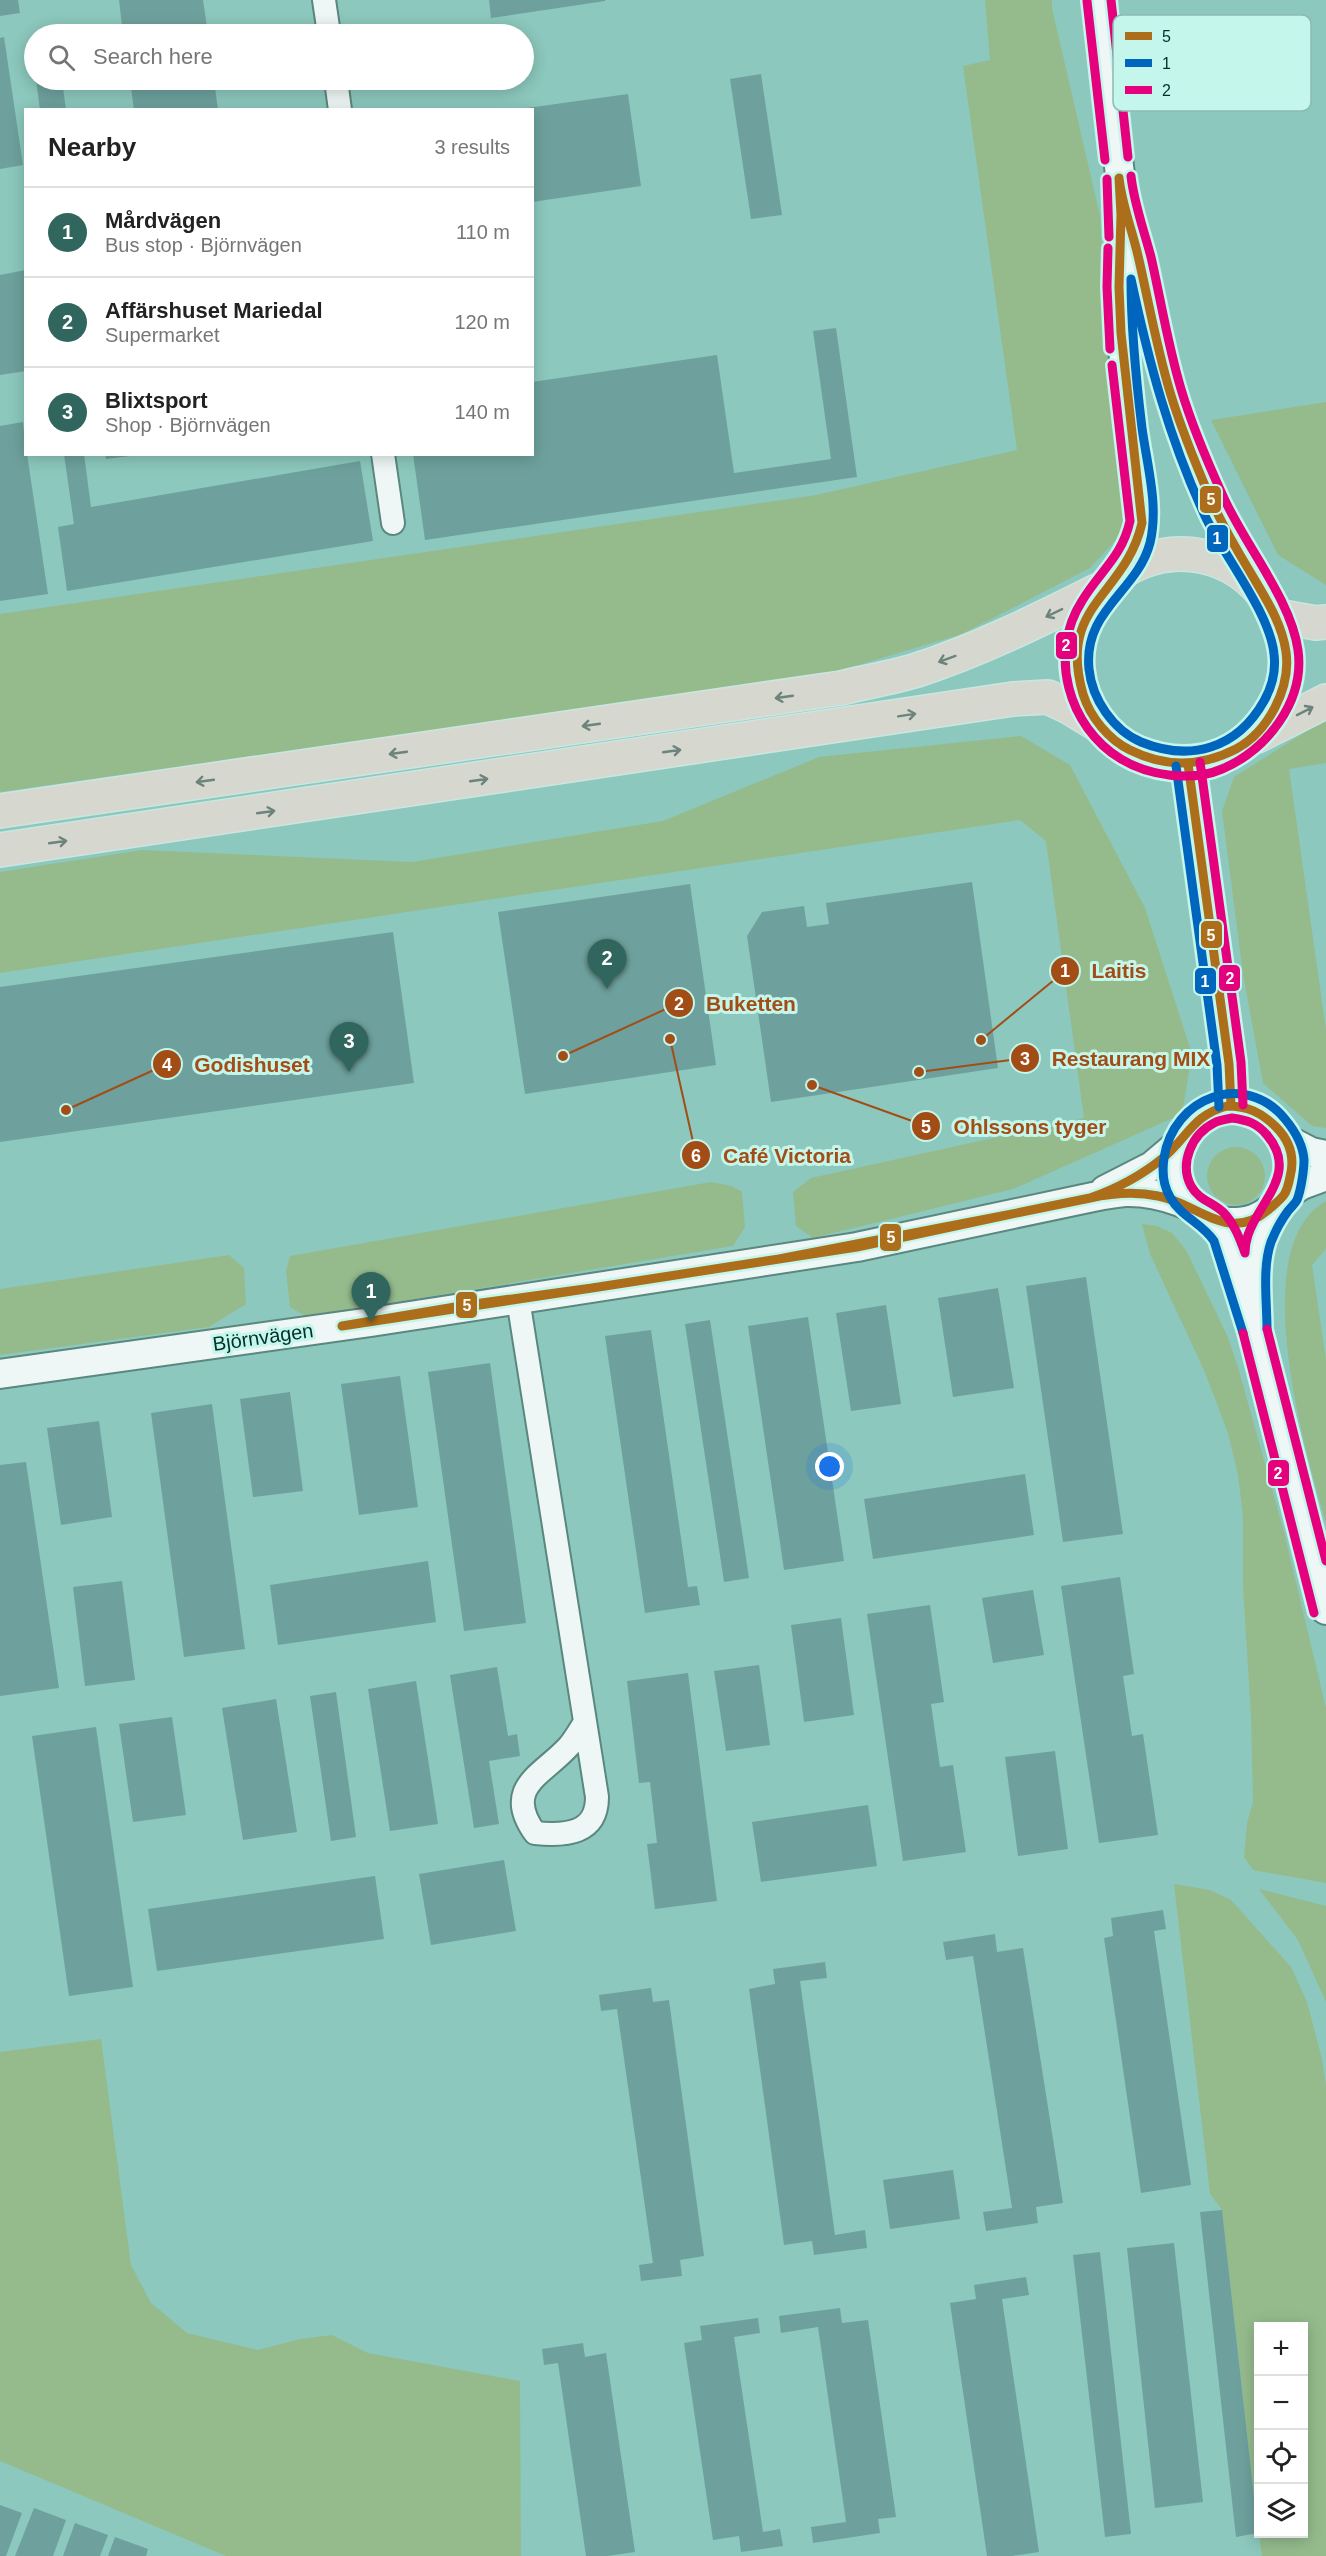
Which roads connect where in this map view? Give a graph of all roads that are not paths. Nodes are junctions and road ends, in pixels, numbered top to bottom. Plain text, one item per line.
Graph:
1 (324, 0) edge
2 (1099, 0) edge
3 (328, 24) edge
4 (337, 90) edge
5 (340, 108) edge
6 (1124, 208) junction
7 (383, 456) edge
8 (393, 523) dead end
9 (1111, 582) junction
10 (1272, 608) junction
11 (1326, 622) edge
12 (1326, 701) edge
13 (1100, 726) junction
14 (1247, 741) junction
15 (1188, 764) junction
16 (0, 811) edge
17 (0, 850) edge
18 (1231, 1106) junction
19 (1286, 1139) junction
20 (1178, 1144) junction
21 (1326, 1155) edge
22 (1326, 1176) edge
23 (1093, 1197) junction
24 (1282, 1200) junction
25 (1204, 1215) junction
26 (518, 1299) junction
27 (1256, 1330) junction
28 (0, 1374) edge
29 (1326, 1611) edge
30 (585, 1722) junction

1 - 3 street
2 - 6 street
4 - 5 street
6 - 9 street
6 - 10 street
7 - 8 street
9 - 10 highway
9 - 13 highway
9 -> 16 highway
10 - 11 highway
10 - 14 highway
14 -> 12 highway
13 - 15 highway
17 -> 13 highway
14 - 15 highway
15 - 18 street
18 - 19 street
18 - 20 street, Björnvägen
19 - 21 street
19 - 24 street
20 - 23 street, Björnvägen
20 - 25 street
22 - 24 street, Björnvägen
23 - 25 street, Björnvägen
23 - 26 street, Björnvägen
24 - 25 street, Björnvägen
24 - 27 street
25 - 27 street
26 - 28 street, Björnvägen
26 - 30 street
27 - 29 street
30 - 30 street

